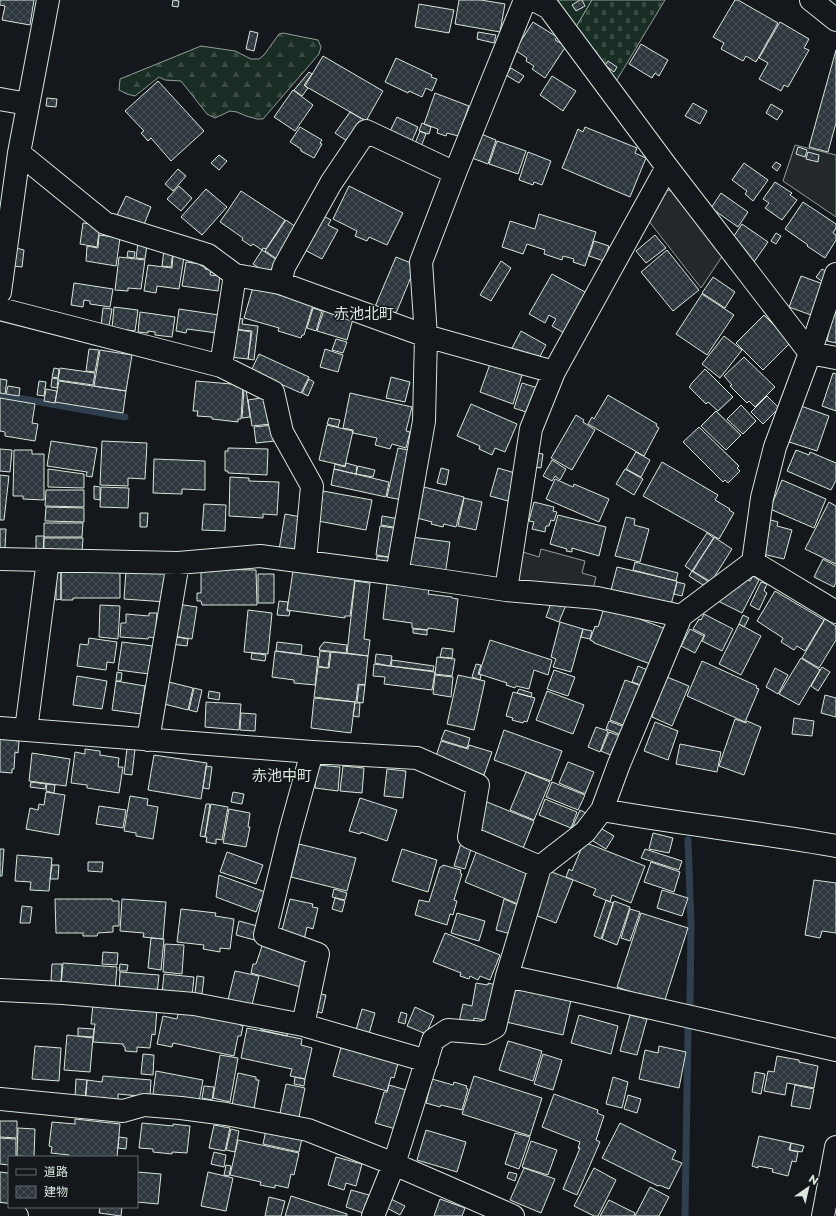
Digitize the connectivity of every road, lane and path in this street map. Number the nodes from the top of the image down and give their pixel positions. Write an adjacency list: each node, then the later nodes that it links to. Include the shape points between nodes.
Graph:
1 (48, 0): 7 (street)
2 (525, 0): 10 (street)
3 (534, 0): 9 (street, via 549,8)
4 (811, 0): 5 (street)
5 (836, 20)
6 (0, 99): 7 (street)
7 (28, 104): 8 (street)
8 (19, 153): 12 (street, via 106,223 208,255); 14 (street)
9 (667, 167): 17 (street); 20 (street)
10 (455, 173): 13 (street, via 366,131 331,183 284,267); 16 (street, via 421,262)
11 (836, 274): 17 (street)
12 (235, 275): 13 (street); 19 (street)
13 (280, 283): 16 (street)
14 (0, 292)
15 (0, 309): 19 (street)
16 (426, 336): 20 (street); 26 (street, via 424,421)
17 (810, 353): 18 (street); 24 (street, via 775,447 762,498)
18 (836, 358)
19 (221, 366): 23 (street, via 273,392 282,432 312,486)
20 (554, 372): 27 (street, via 531,429)
21 (0, 559): 22 (street)
22 (48, 560): 25 (street); 31 (street)
23 (305, 562): 25 (street, via 260,556); 26 (street)
24 (753, 562): 28 (street); 29 (street)
25 (178, 564): 32 (street)
26 (397, 574): 27 (street)
27 (506, 590): 29 (street, via 596,598)
28 (836, 612)
29 (681, 616): 34 (street)
30 (0, 728): 31 (street)
31 (26, 730): 32 (street)
32 (148, 740): 33 (street)
33 (312, 752): 36 (street, via 417,758 478,785 469,837); 39 (street, via 265,935 318,954)
34 (602, 810): 35 (street); 36 (street, via 585,832)
35 (836, 846)
36 (540, 867): 37 (street)
37 (507, 976): 40 (street); 41 (street, via 495,1027 484,1033 448,1030 433,1040)
38 (0, 990): 39 (street, via 194,1004)
39 (303, 1024): 41 (street)
40 (836, 1050)
41 (427, 1061): 44 (street)
42 (0, 1099): 44 (street, via 123,1111 144,1105 226,1114 308,1130)
43 (836, 1147): 49 (street)
44 (394, 1164): 47 (street); 48 (street)
45 (0, 1214): 46 (street)
46 (17, 1216)
47 (373, 1216)
48 (513, 1216)
49 (823, 1216)

